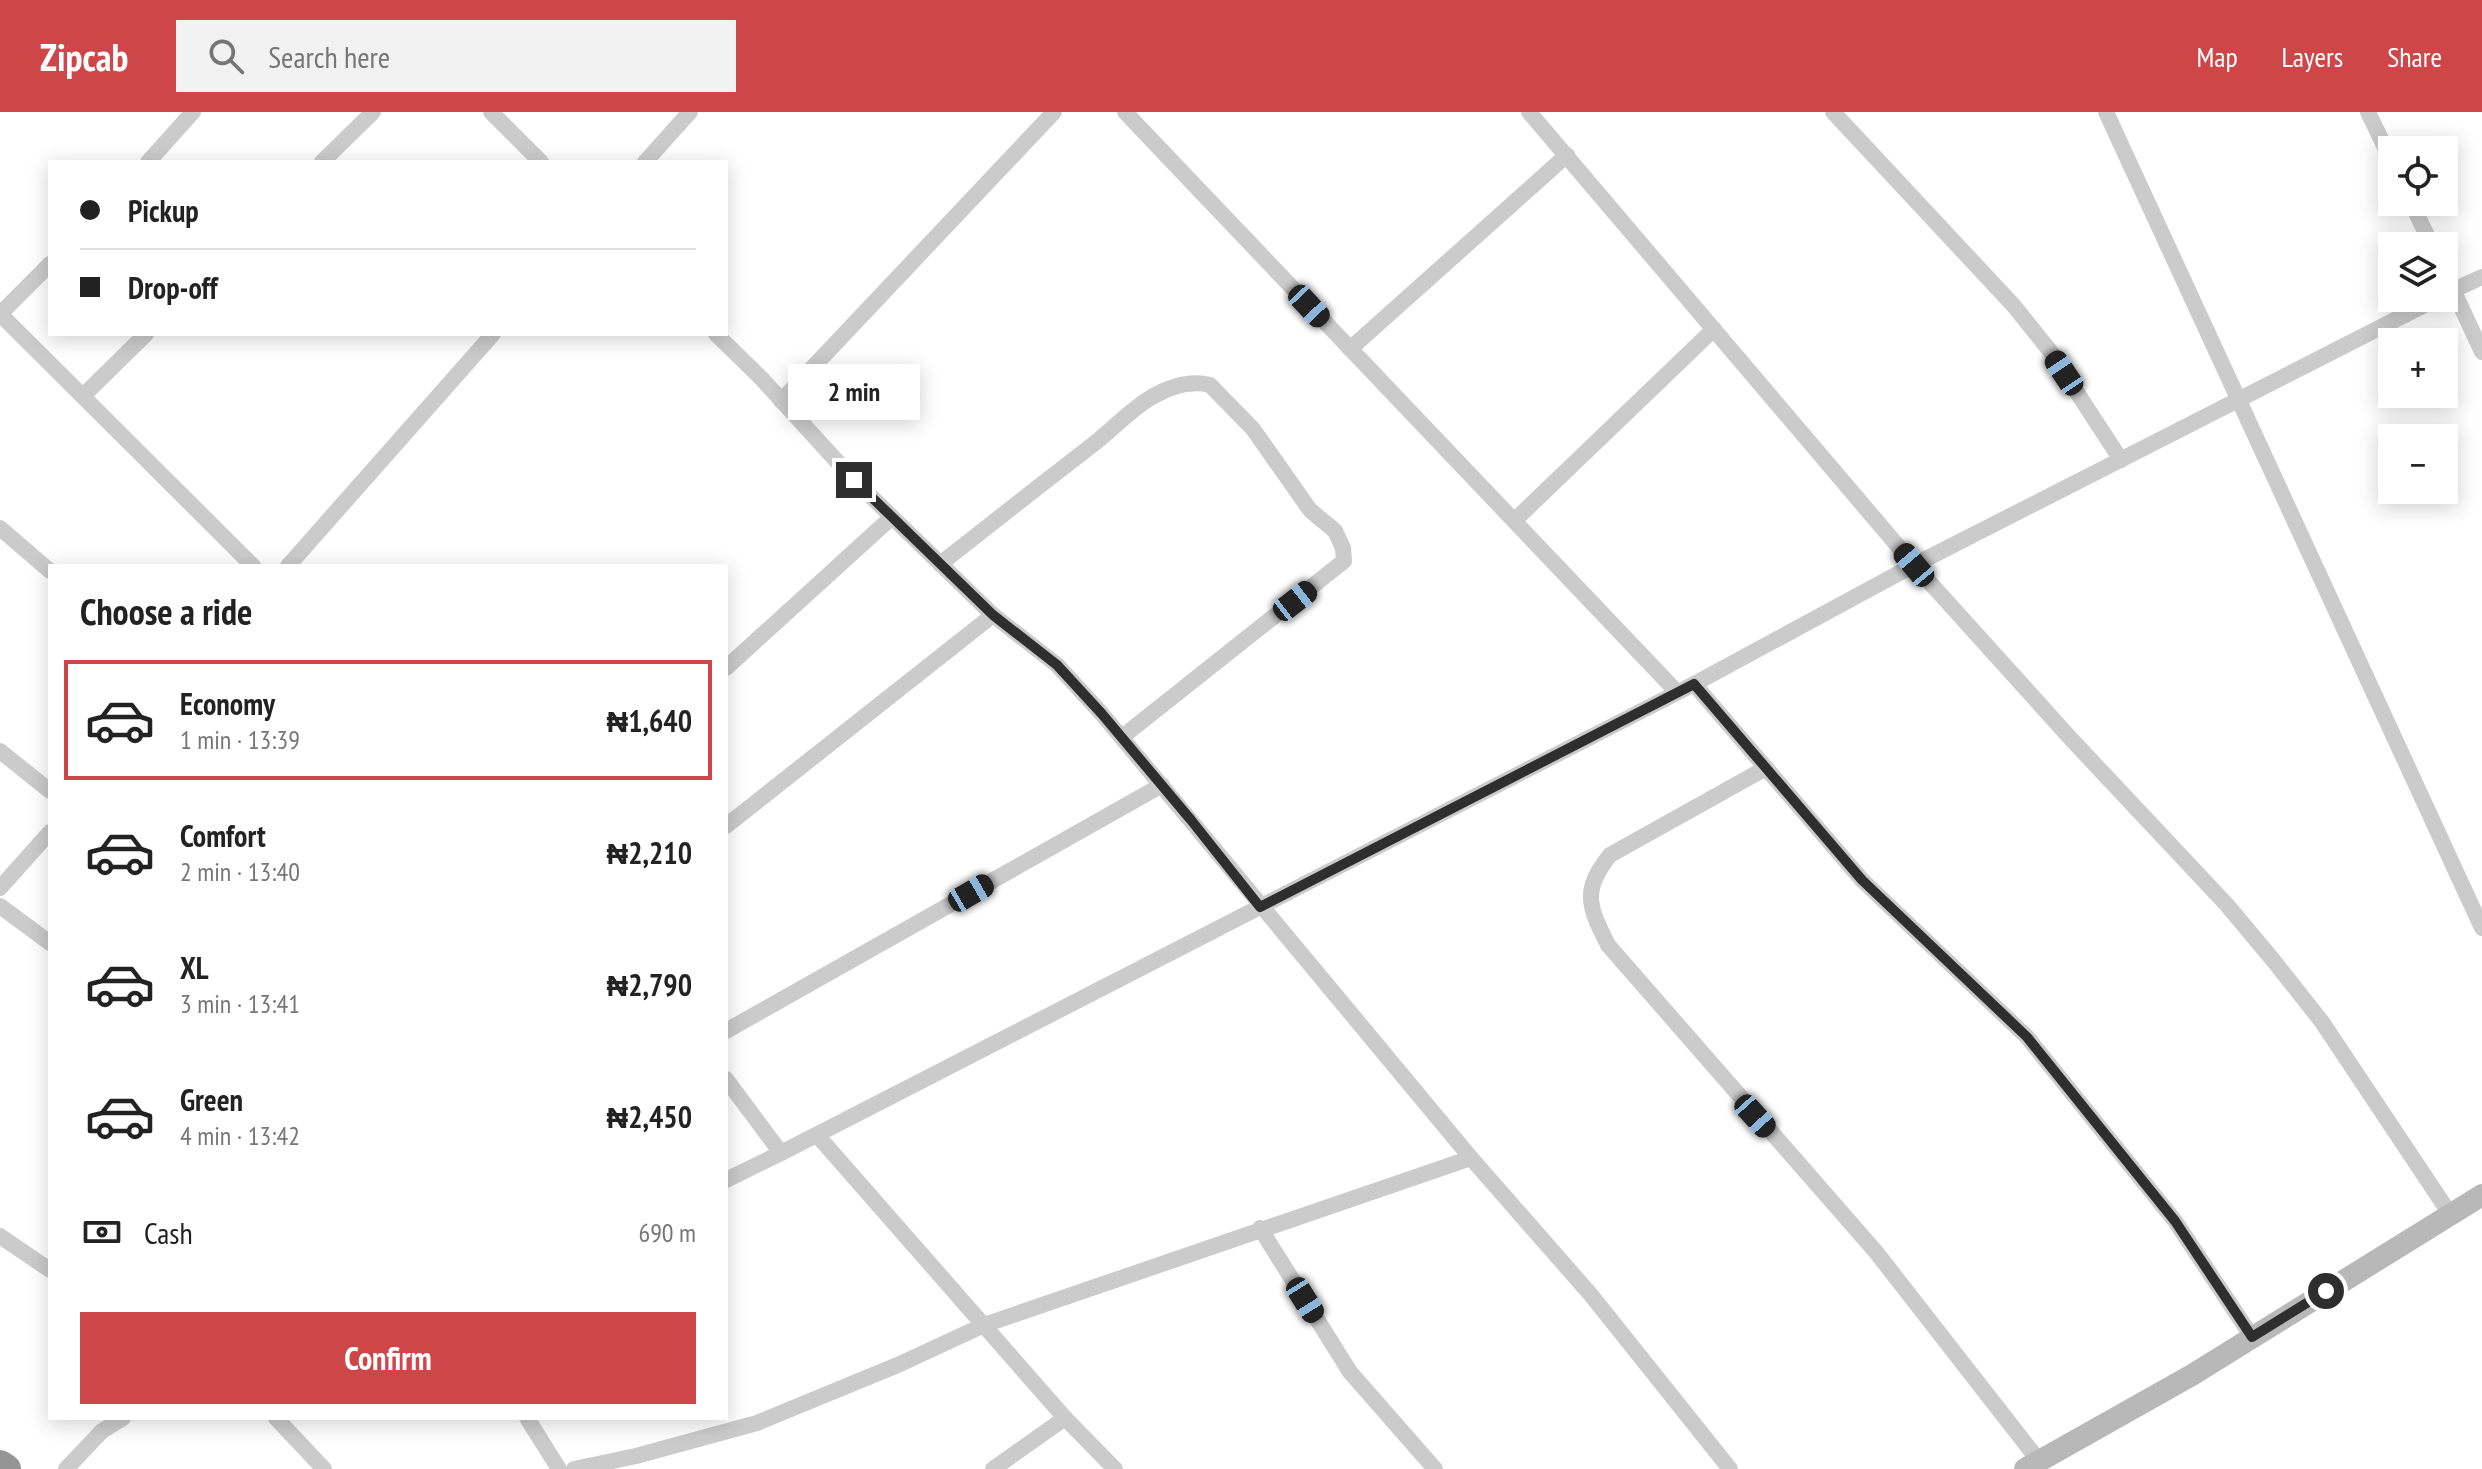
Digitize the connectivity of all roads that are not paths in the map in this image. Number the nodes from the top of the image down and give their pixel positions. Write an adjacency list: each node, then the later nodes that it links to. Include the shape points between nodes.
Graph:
1 (193, 112): 13 (street)
2 (373, 112): 14 (street)
3 (491, 112): 15 (street)
4 (690, 112): 16 (street)
5 (1054, 112): 30 (street)
6 (1125, 112): 27 (street)
7 (1529, 112): 12 (street)
8 (1833, 112): 32 (street, via 2014,306)
9 (2106, 112): 31 (street)
10 (2368, 112): 11 (street)
11 (2380, 136)
12 (1567, 155): 23 (street); 27 (street)
13 (150, 160)
14 (324, 160)
15 (539, 160)
16 (647, 160)
17 (48, 266): 22 (street)
18 (2482, 277): 19 (street)
19 (2458, 288)
20 (2458, 308): 28 (street)
21 (2411, 312): 31 (street)
22 (2, 321): 29 (street)
23 (1714, 329): 34 (street); 39 (street)
24 (144, 336): 29 (street)
25 (491, 336): 37 (street)
26 (718, 336): 30 (street)
27 (1350, 349): 34 (street)
28 (2482, 352)
29 (83, 396): 36 (street)
30 (781, 401): 33 (street)
31 (2237, 401): 32 (street); 55 (street)
32 (2121, 460): 39 (street)
33 (892, 517): 38 (street); 42 (street)
34 (1515, 520): 44 (street)
35 (0, 528): 40 (street)
36 (251, 564)
37 (290, 564)
38 (940, 564): 41 (street); 45 (street, via 1142,403 1181,385 1210,385 1253,429 1310,510 1335,531 1344,561)
39 (1914, 565): 43 (street); 64 (street, via 2273,960 2322,1022)
40 (48, 569)
41 (993, 615): 45 (street, via 1057,665); 50 (street)
42 (728, 666)
43 (1694, 684): 44 (street); 47 (street)
44 (1676, 691): 54 (street)
45 (1122, 737): 48 (street)
46 (0, 751): 49 (street)
47 (1766, 768): 69 (street, via 1862,880 2027,1037 2175,1221); 75 (street, via 1610,855 1591,888 1592,913 1608,945 1876,1252)
48 (1162, 785): 54 (street); 57 (street)
49 (48, 789)
50 (728, 824)
51 (48, 834): 52 (street)
52 (0, 888)
53 (0, 906): 56 (street)
54 (1260, 907): 59 (street); 61 (street)
55 (2482, 928)
56 (48, 942)
57 (728, 1030)
58 (728, 1082): 60 (street)
59 (817, 1135): 60 (street); 68 (street)
60 (781, 1153): 62 (street)
61 (1471, 1158): 65 (street); 84 (street, via 1591,1295)
62 (728, 1179)
63 (2482, 1195): 64 (street)
64 (2450, 1214): 69 (street)
65 (1260, 1228): 68 (street); 83 (street, via 1350,1372)
66 (0, 1236): 67 (street)
67 (48, 1269)
68 (984, 1325): 70 (street); 80 (street, via 757,1423)
69 (2252, 1337): 75 (street)
70 (1065, 1418): 81 (street); 82 (street)
71 (120, 1420): 77 (street)
72 (278, 1420): 78 (street)
73 (528, 1420): 79 (street)
74 (0, 1465): 76 (highway)
75 (2032, 1465)
76 (6, 1469)
77 (66, 1469)
78 (324, 1469)
79 (559, 1469)
80 (576, 1469)
81 (993, 1469)
82 (1115, 1469)
83 (1435, 1469)
84 (1730, 1469)

